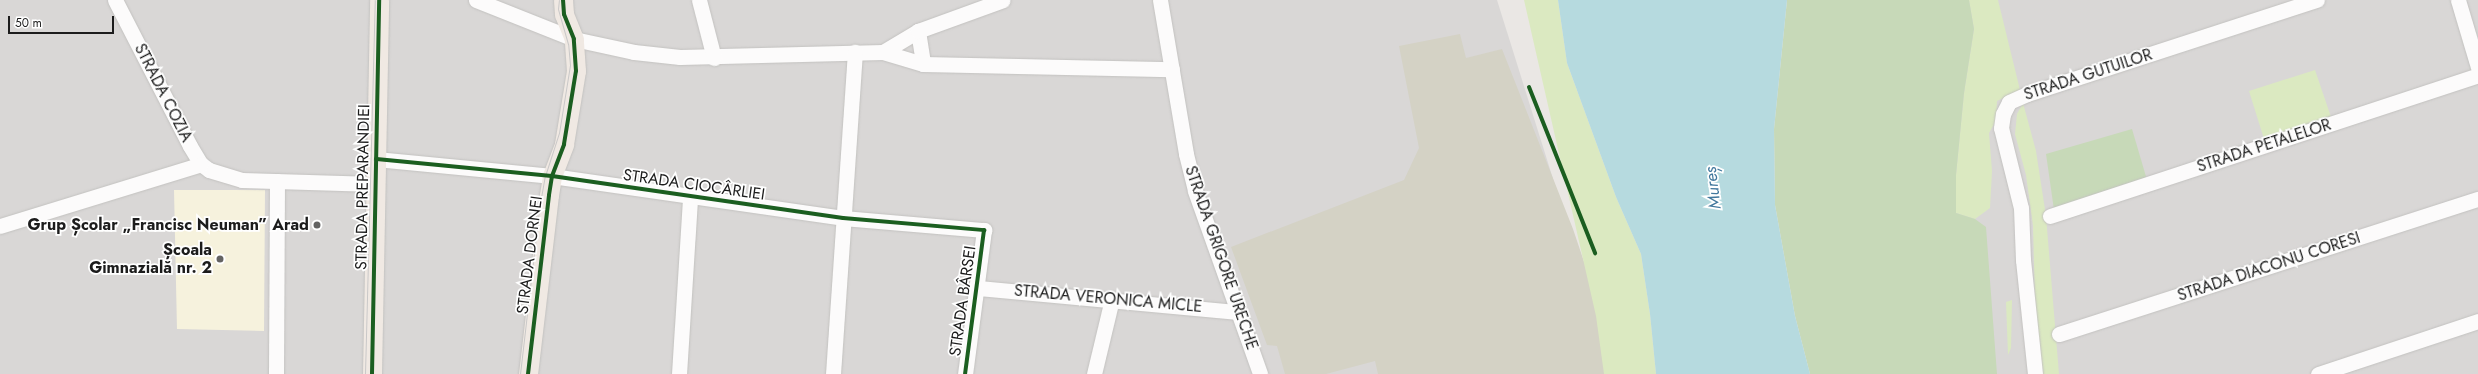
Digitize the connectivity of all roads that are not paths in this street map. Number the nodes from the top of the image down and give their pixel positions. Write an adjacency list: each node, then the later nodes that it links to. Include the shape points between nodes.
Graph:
1 (115, 0): 20 (street, STRADA COZIA)
2 (379, 0): 19 (main road, STRADA PREPARANDIEI)
3 (476, 0): 11 (street)
4 (563, 0): 11 (main road, STRADA DORNEI, via 564,14)
5 (699, 0): 14 (street)
6 (1003, 0): 10 (street)
7 (1160, 0): 17 (street, STRADA GRIGORE URECHE)
8 (2317, 0): 43 (street, STRADA GUTUILOR, via 2026,94 2009,102 2003,114 2001,128 2020,208 2023,267)
9 (2458, 0): 16 (street)
10 (918, 31): 13 (street); 15 (street)
11 (574, 39): 14 (street, via 634,52); 21 (main road, STRADA DORNEI, via 576,71 571,105 564,144)
12 (855, 52): 13 (street); 14 (street); 27 (street)
13 (883, 52): 15 (street)
14 (714, 58)
15 (923, 64): 17 (street)
16 (2478, 67)
17 (1172, 69): 32 (street, STRADA GRIGORE URECHE, via 1195,191)
18 (2478, 75): 26 (street, STRADA PETALELOR)
19 (376, 159): 21 (street, STRADA CIOCÂRLIEI); 23 (main road, STRADA PREPARANDIEI)
20 (201, 164): 22 (street, via 228,178); 28 (street)
21 (552, 176): 24 (street, STRADA CIOCÂRLIEI); 37 (main road, STRADA DORNEI)
22 (277, 181): 23 (street); 35 (street)
23 (375, 184): 36 (main road, STRADA PREPARANDIEI)
24 (690, 198): 27 (street, STRADA CIOCÂRLIEI); 38 (street)
25 (2478, 199): 34 (street, STRADA DIACONU CORESI)
26 (2050, 216)
27 (843, 218): 29 (street, STRADA CIOCÂRLIEI); 39 (street)
28 (0, 226)
29 (984, 230): 30 (street, STRADA BÂRSEI)
30 (978, 288): 31 (street, STRADA VERONICA MICLE); 40 (street, STRADA BÂRSEI)
31 (1112, 299): 32 (street, STRADA VERONICA MICLE); 41 (street)
32 (1239, 312): 42 (street, STRADA GRIGORE URECHE)
33 (2478, 321): 44 (street)
34 (2059, 334)
35 (276, 374)
36 (372, 374)
37 (528, 374)
38 (679, 374)
39 (833, 374)
40 (965, 374)
41 (1094, 374)
42 (1260, 374)
43 (2035, 374)
44 (2318, 374)

